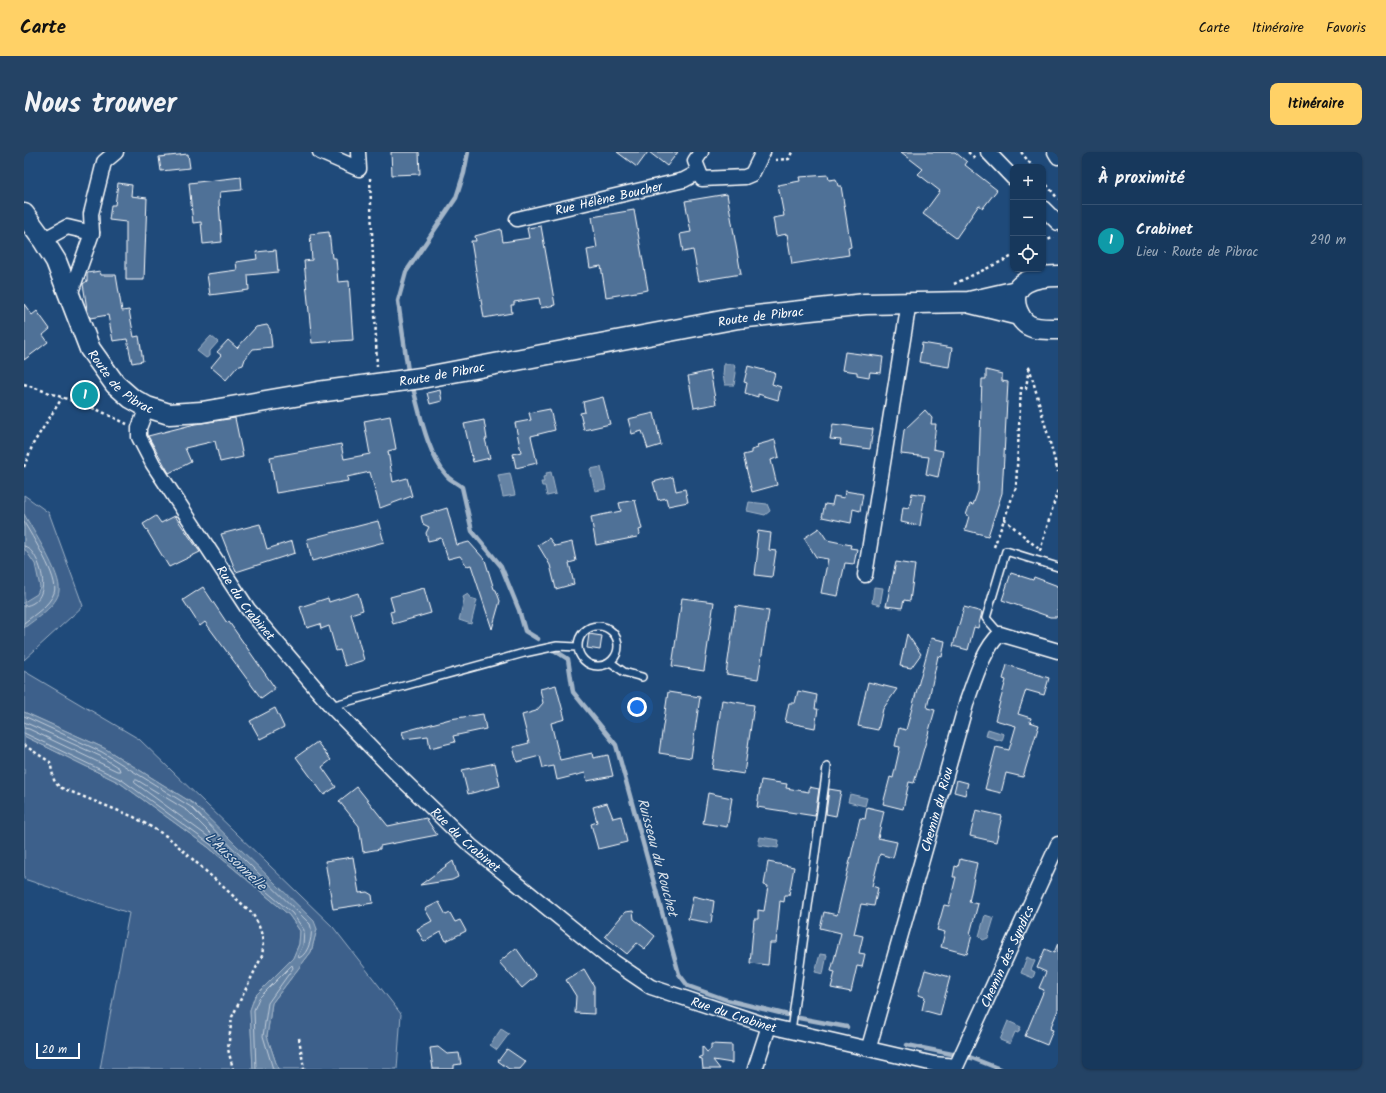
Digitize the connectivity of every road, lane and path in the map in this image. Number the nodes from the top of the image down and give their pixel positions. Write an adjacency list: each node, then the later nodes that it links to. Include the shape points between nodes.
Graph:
1 (116, 152): 20 (street, via 104,162 91,214)
2 (320, 152): 3 (street, via 359,169)
3 (358, 152)
4 (701, 152): 11 (street, via 695,161)
5 (763, 152): 11 (street, via 752,174 745,177 702,179)
6 (988, 152): 13 (street)
7 (1021, 152): 10 (path)
8 (1055, 152): 9 (street)
9 (1058, 157)
10 (1031, 164)
11 (699, 172): 18 (street, Rue Hélène Boucher, via 684,180)
12 (370, 174): 36 (path)
13 (1010, 175)
14 (1046, 184): 15 (path)
15 (1058, 199)
16 (1046, 211): 19 (street)
17 (24, 214): 22 (main road, Route de Pibrac)
18 (517, 220)
19 (1058, 223)
20 (92, 233): 22 (street, via 67,227); 28 (street)
21 (1058, 235): 23 (path)
22 (44, 240): 28 (main road, Route de Pibrac)
23 (1046, 241)
24 (1010, 257): 26 (path)
25 (1057, 274): 27 (main road, via 1027,281)
26 (951, 286)
27 (1017, 291): 30 (main road, Route de Pibrac); 31 (main road, via 1015,304)
28 (70, 295): 38 (main road, Route de Pibrac, via 90,349 115,384 131,398)
29 (909, 302): 30 (main road, Route de Pibrac); 36 (main road, Route de Pibrac, via 865,304 738,318); 48 (street)
30 (969, 302): 31 (main road, Route de Pibrac)
31 (1019, 315): 32 (main road, via 1026,324)
32 (1038, 329): 33 (main road); 34 (street)
33 (1058, 329)
34 (1058, 333)
35 (24, 384): 37 (path)
36 (378, 384): 38 (main road, Route de Pibrac, via 202,412 169,414)
37 (62, 398): 39 (path); 40 (path, via 33,444)
38 (147, 407): 39 (street)
39 (139, 428): 54 (street, Rue du Crabinet, via 139,437 153,464 248,608)
40 (24, 467)
41 (1058, 472): 43 (path, via 1029,366 1026,389 1021,388 1016,487)
42 (1058, 489): 45 (path)
43 (1004, 519): 44 (path); 45 (path)
44 (994, 547)
45 (1040, 550): 46 (path)
46 (1037, 561): 47 (lane); 49 (lane, via 1006,551 986,618)
47 (1058, 567)
48 (864, 575)
49 (1000, 634): 51 (street); 61 (street, Chemin du Riou, via 995,638 977,672 967,701)
50 (577, 647): 52 (lane, via 580,656 591,665); 52 (lane, via 580,637 589,628 607,628 618,644); 54 (lane, via 557,646 524,653)
51 (1058, 650)
52 (610, 662): 53 (lane, via 624,672)
53 (642, 677)
54 (331, 706): 58 (street, Rue du Crabinet, via 400,778 471,846 614,962 651,987)
55 (24, 745): 63 (path, via 50,762 54,780 59,787 134,817 168,837 256,919 263,947 262,956 232,1017 228,1049)
56 (828, 766): 59 (lane)
57 (1058, 844): 62 (street, Chemin des Syndics)
58 (769, 1026): 59 (street, Rue du Crabinet); 65 (street)
59 (791, 1031): 61 (street, Rue du Crabinet)
60 (299, 1038): 64 (path)
61 (869, 1048): 62 (street, Rue du Crabinet, via 934,1064)
62 (958, 1062)
63 (233, 1069)
64 (304, 1069)
65 (755, 1069)

